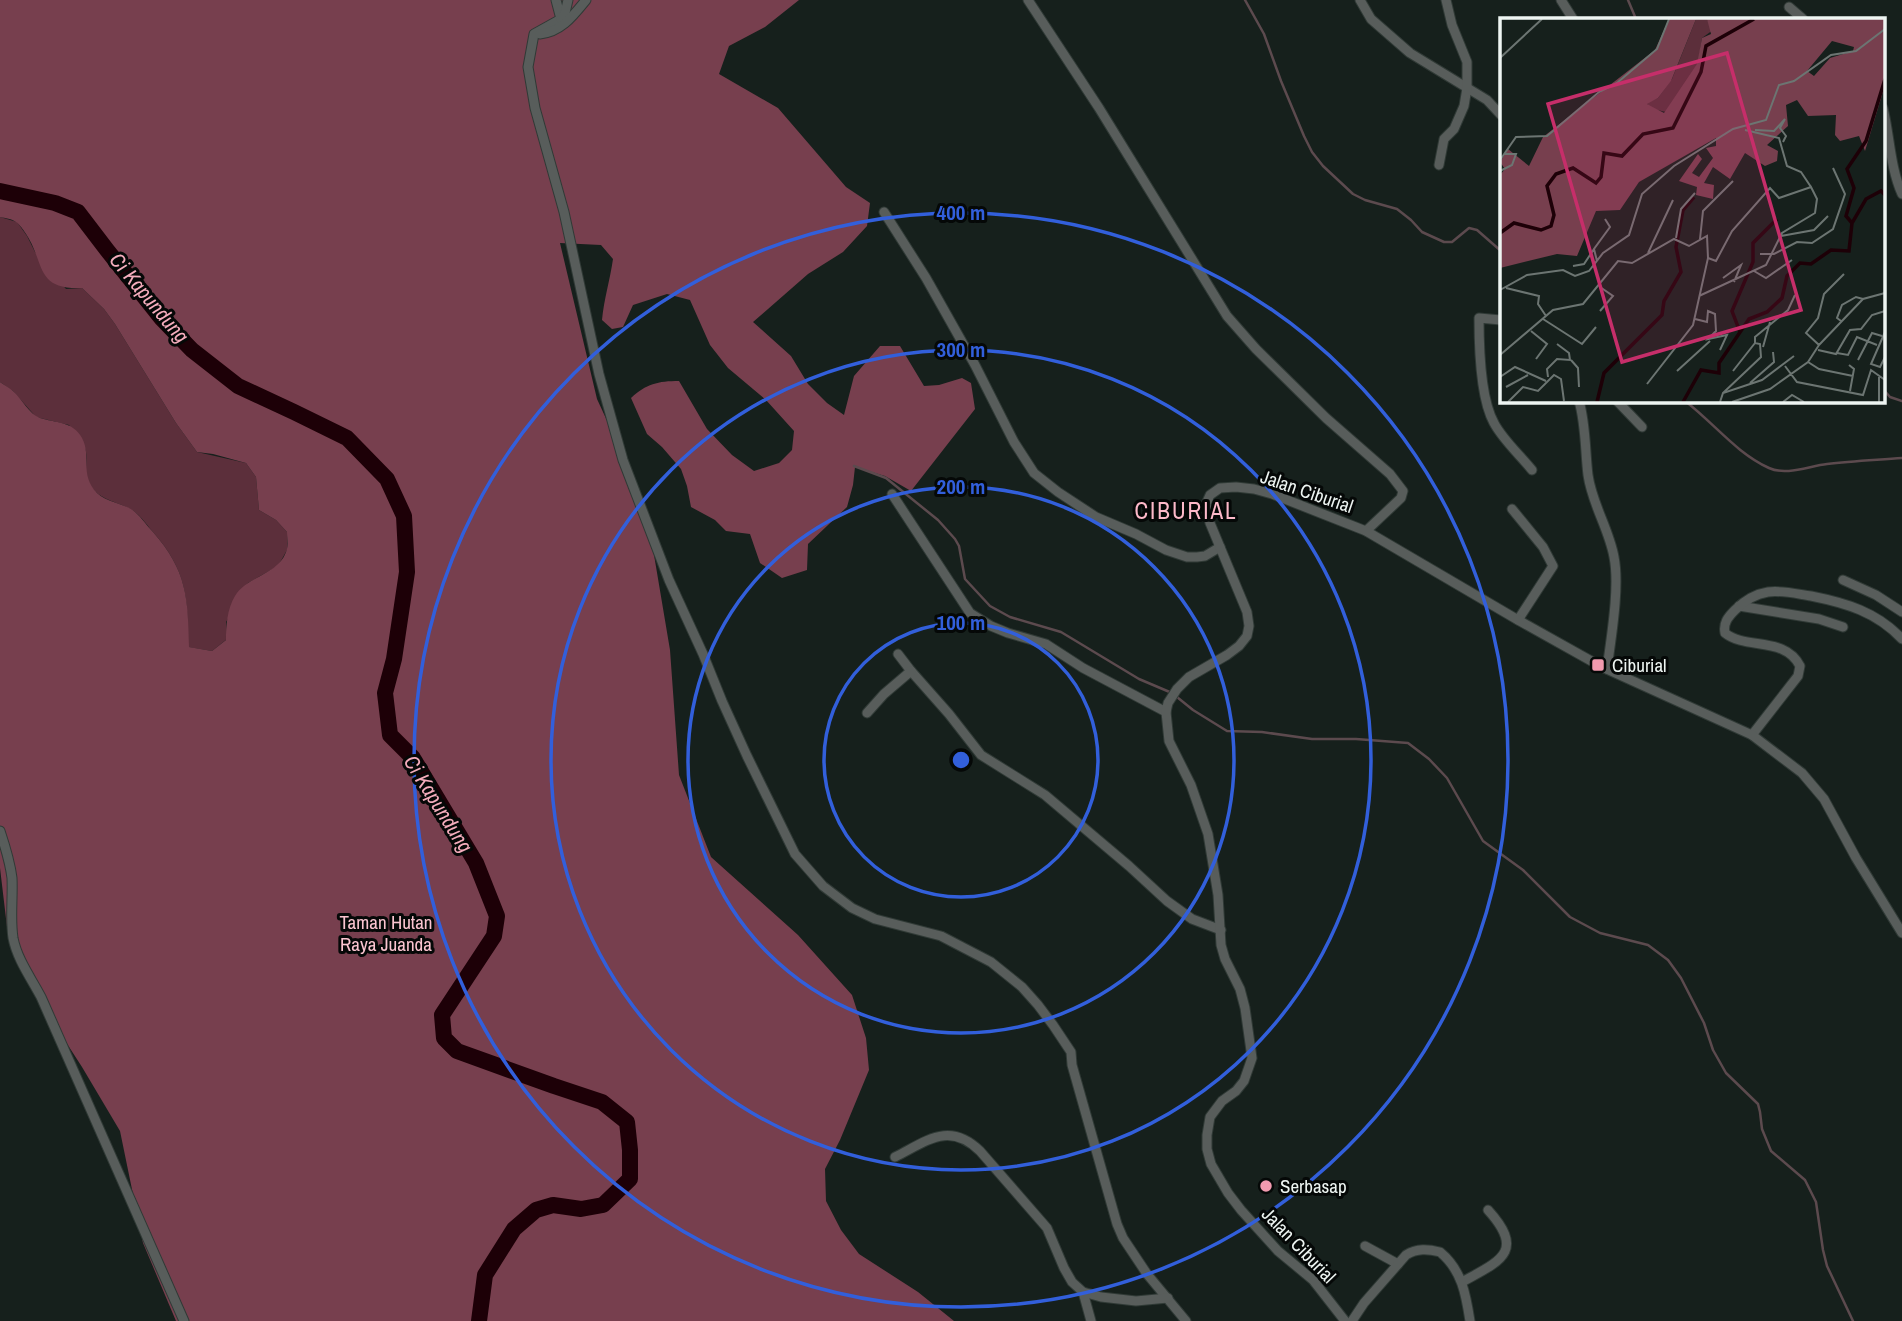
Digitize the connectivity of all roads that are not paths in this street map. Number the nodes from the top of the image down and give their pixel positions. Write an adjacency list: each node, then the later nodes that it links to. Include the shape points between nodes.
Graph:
1 (556, 0): 11 (street)
2 (568, 0): 11 (street)
3 (586, 0): 12 (street, via 563,25)
4 (1028, 0): 26 (street, via 1227,316 1398,484 1401,498)
5 (1360, 0): 13 (street, via 1371,19 1409,53)
6 (1447, 0): 13 (street, via 1466,62)
7 (1561, 0): 9 (street)
8 (1789, 7): 10 (street)
9 (1572, 18)
10 (1802, 18)
11 (561, 19): 12 (street)
12 (534, 34): 49 (street, via 528,67 535,107 623,460 669,580 795,854 822,886 852,908 875,919 941,936 990,962 1027,992 1071,1052 1123,1238)
13 (1468, 88): 15 (street); 16 (street, via 1454,129 1444,139)
14 (1884, 113): 17 (street)
15 (1500, 115)
16 (1439, 165)
17 (1902, 194)
18 (884, 212): 27 (street, via 926,278 1034,473 1096,517 1166,550 1201,557)
19 (1500, 320): 23 (street, via 1479,318 1487,409 1495,426)
20 (1579, 402): 35 (street, via 1592,494 1614,557)
21 (1618, 402): 22 (street)
22 (1642, 427)
23 (1532, 470)
24 (892, 494): 37 (street, via 975,617 1046,644)
25 (1512, 509): 31 (street, via 1553,566)
26 (1366, 531): 27 (street, Jalan Ciburial, via 1272,494 1220,488 1206,504); 31 (street, Jalan Ciburial)
27 (1220, 547): 37 (street, Jalan Ciburial, via 1247,612 1247,636 1227,655 1189,677)
28 (1843, 580): 30 (street)
29 (1739, 606): 32 (street); 33 (street, via 1769,592 1824,599 1856,607); 39 (street, via 1726,620 1725,633 1784,651 1800,666 1798,676)
30 (1902, 612)
31 (1518, 620): 35 (street, Jalan Ciburial)
32 (1843, 627)
33 (1902, 639)
34 (898, 654): 36 (street)
35 (1607, 669): 39 (street, Jalan Ciburial)
36 (911, 671): 38 (street); 41 (street, via 981,755 1045,795 1167,901 1192,919)
37 (1166, 712): 41 (street, Jalan Ciburial, via 1169,741 1208,834)
38 (867, 713)
39 (1752, 736): 42 (street, Jalan Ciburial, via 1802,774 1824,799)
40 (0, 831): 50 (street, via 12,878 17,952 41,996)
41 (1221, 930): 53 (street, Jalan Ciburial, via 1225,959 1245,1008 1252,1058 1244,1081 1210,1116 1207,1149 1211,1164 1259,1231 1313,1280)
42 (1902, 933)
43 (895, 1157): 48 (street, via 934,1137 952,1135 971,1143 1047,1228 1064,1268)
44 (1488, 1210): 47 (street, via 1508,1245 1499,1260)
45 (1366, 1246): 46 (street)
46 (1398, 1264): 47 (street, via 1413,1251 1440,1252); 54 (street)
47 (1462, 1282): 55 (street)
48 (1083, 1292): 49 (street, via 1136,1301); 51 (street)
49 (1168, 1298): 52 (street)
50 (184, 1321)
51 (1091, 1321)
52 (1186, 1321)
53 (1345, 1321)
54 (1352, 1321)
55 (1470, 1321)

